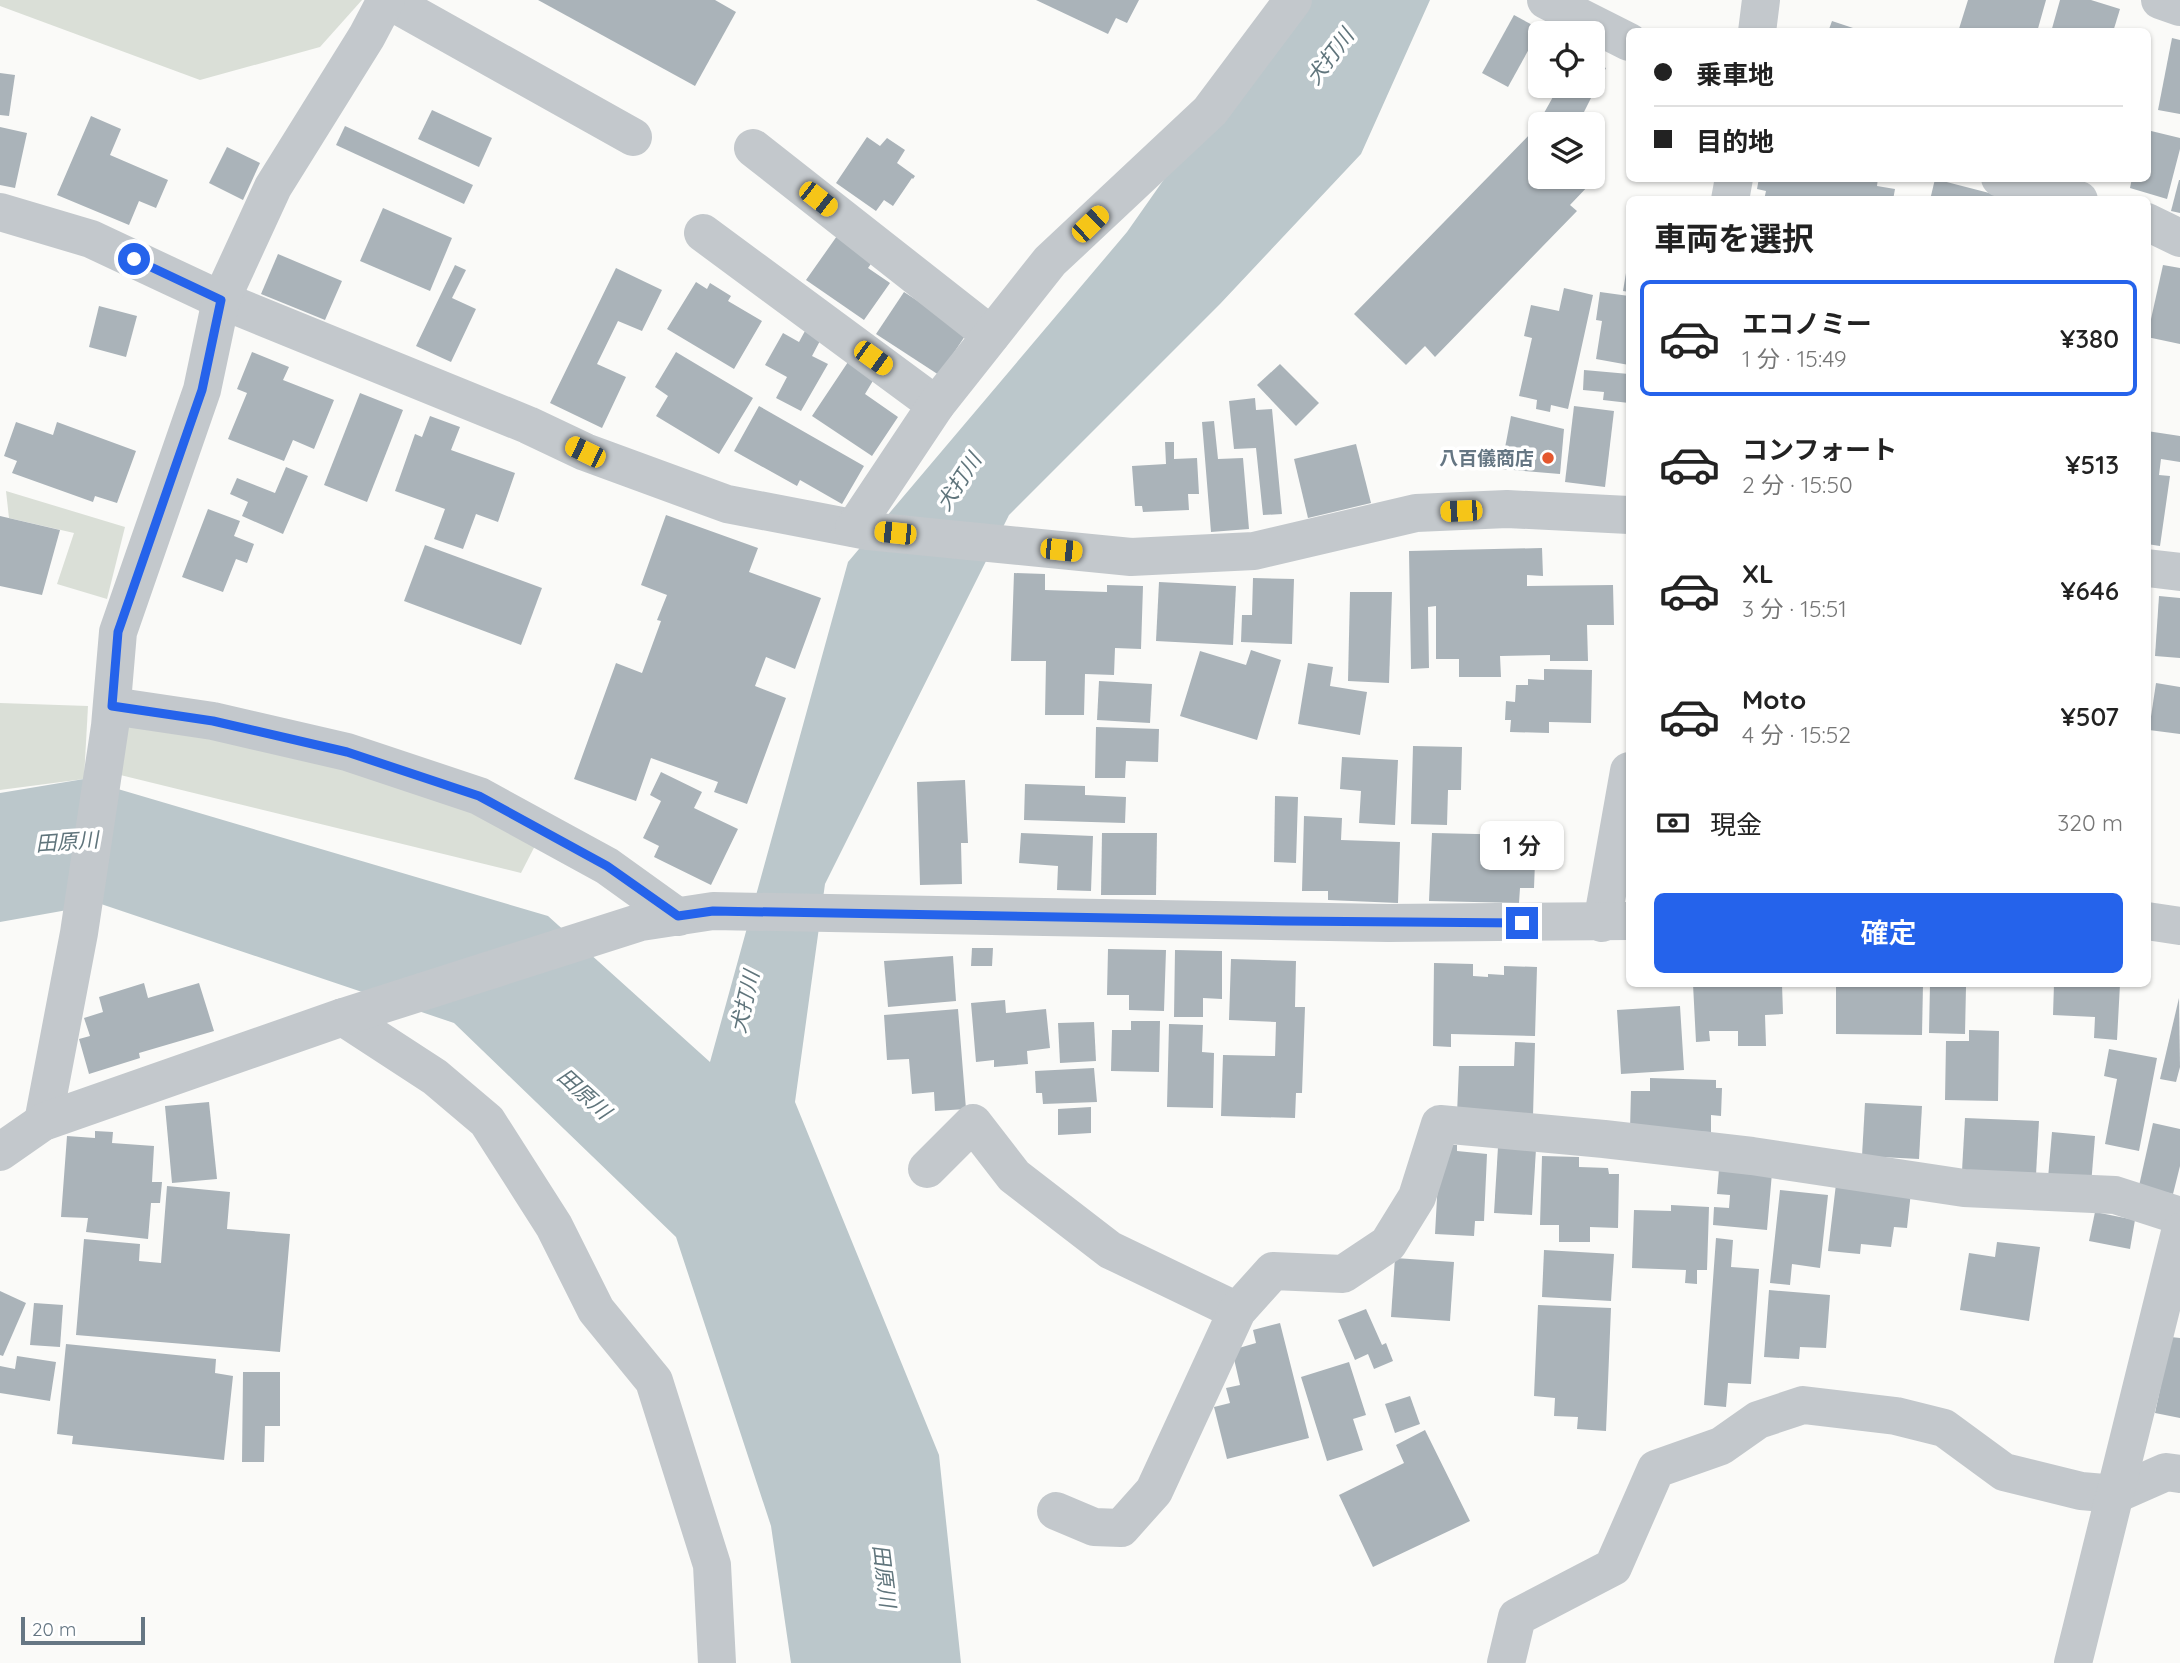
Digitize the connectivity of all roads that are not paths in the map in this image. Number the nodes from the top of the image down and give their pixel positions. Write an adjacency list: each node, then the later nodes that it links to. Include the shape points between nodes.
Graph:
1 (387, 0): 9 (street); 17 (street, via 273,187)
2 (1293, 0): 18 (street, via 1210,111 1050,261)
3 (1546, 0): 8 (street)
4 (1761, 0): 7 (street)
5 (2160, 0): 6 (street)
6 (2180, 7)
7 (1758, 28)
8 (1626, 40)
9 (633, 137)
10 (753, 148): 18 (street)
11 (2014, 182): 12 (street)
12 (2065, 196)
13 (0, 212): 17 (street, via 91,239)
14 (2151, 224): 16 (street)
15 (703, 233): 19 (street)
16 (2180, 238)
17 (221, 300): 21 (street, via 585,452 727,504); 24 (street, via 202,390 118,632)
18 (991, 335): 19 (street)
19 (936, 405): 21 (street)
20 (1626, 515): 21 (street, via 1507,509 1416,513 1254,551 1144,556)
21 (861, 529)
22 (2151, 568): 23 (street)
23 (2180, 572)
24 (111, 716): 26 (street, via 213,721 347,752 479,796); 31 (street, via 79,933)
25 (1626, 806): 27 (street)
26 (696, 914): 27 (street); 30 (street, via 641,922)
27 (1616, 922)
28 (2151, 922): 29 (street)
29 (2180, 926)
30 (360, 1012): 31 (street); 39 (street, via 487,1121 554,1226 596,1310 654,1381 712,1565)
31 (43, 1122): 32 (street)
32 (0, 1152)
33 (927, 1169): 35 (street, via 973,1123 1014,1176 1110,1250)
34 (2180, 1230): 35 (street, via 2115,1195 1964,1188 1752,1156 1440,1124 1417,1197 1388,1244 1343,1274 1273,1271); 37 (street)
35 (1237, 1311): 38 (street, via 1154,1491 1121,1528 1094,1527)
36 (2180, 1474): 37 (street, via 2166,1472)
37 (2116, 1494): 40 (street, via 2081,1491 2004,1472 1944,1428 1896,1416 1803,1405 1758,1420 1721,1446 1656,1469 1613,1567 1517,1617); 41 (street)
38 (1056, 1511)
39 (716, 1663)
40 (1506, 1663)
41 (2073, 1663)

